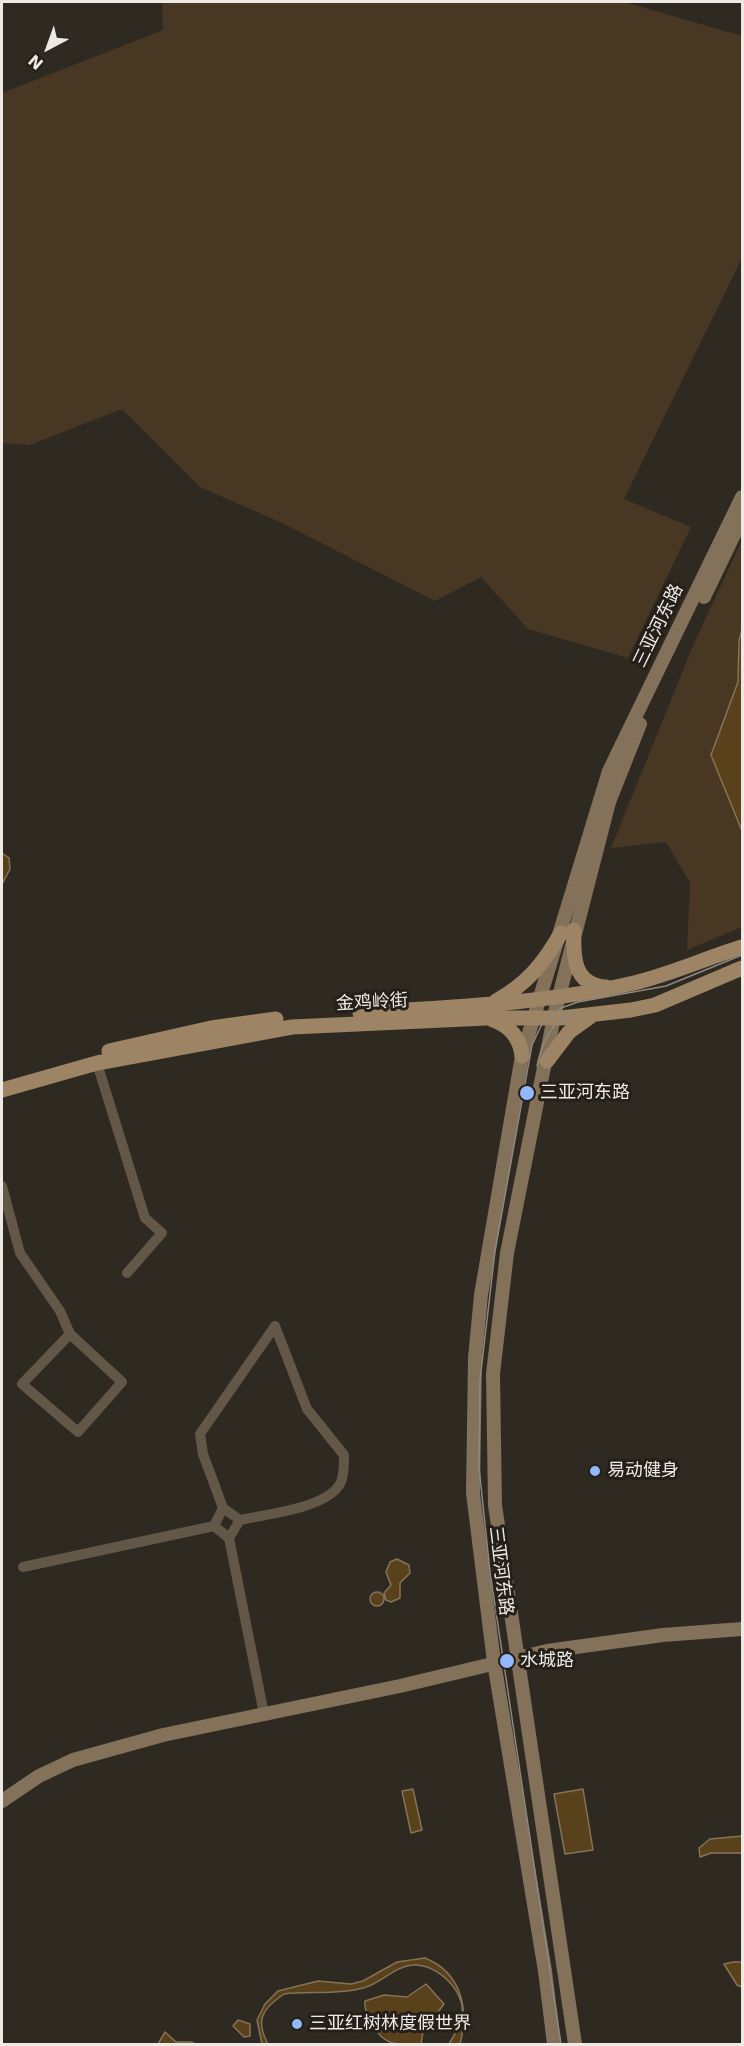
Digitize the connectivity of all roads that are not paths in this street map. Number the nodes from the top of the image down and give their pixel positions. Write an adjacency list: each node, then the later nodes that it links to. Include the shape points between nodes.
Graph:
1 (742, 497): 3 (main road, 三亚河东路, via 609,771)
2 (742, 518): 3 (main road, 三亚河东路, via 639,727 609,802)
3 (567, 932): 6 (main road, via 581,975 596,986); 7 (main road, 三亚河东路); 8 (main road, 三亚河东路); 9 (main road, via 526,982)
4 (742, 947): 6 (main road, 金鸡岭街)
5 (742, 968): 10 (main road, 金鸡岭街, via 655,1005)
6 (612, 987): 7 (main road, 金鸡岭街)
7 (558, 996): 8 (main road, 金鸡岭街); 12 (main road, 三亚河东路)
8 (539, 999): 9 (main road, 金鸡岭街); 11 (main road, 三亚河东路)
9 (488, 1011): 11 (main road, 金鸡岭街); 13 (main road, via 513,1032); 15 (main road, 金鸡岭街, via 292,1027); 16 (main road, 金鸡岭街, via 280,1019 211,1028)
10 (592, 1016): 12 (main road, 金鸡岭街); 14 (main road, via 569,1032)
11 (533, 1018): 12 (main road, 金鸡岭街); 13 (main road, 三亚河东路)
12 (554, 1018): 14 (main road, 三亚河东路)
13 (522, 1056): 28 (main road, 三亚河东路, via 487,1251 475,1358 473,1493)
14 (547, 1061): 27 (main road, 三亚河东路, via 507,1253 493,1374 494,1488)
15 (97, 1064): 17 (main road, 金鸡岭街); 19 (street, via 145,1218 162,1233)
16 (2, 1080)
17 (2, 1090)
18 (2, 1186): 20 (street, via 20,1253 60,1311)
19 (127, 1273)
20 (70, 1334): 20 (street, via 122,1382 78,1432 22,1384)
21 (223, 1508): 22 (street); 22 (street, via 203,1454 200,1434 275,1326 308,1409 344,1455 342,1480 331,1496 310,1505); 23 (street)
22 (240, 1520): 24 (street)
23 (214, 1526): 24 (street); 25 (street)
24 (229, 1538): 29 (street)
25 (23, 1567)
26 (742, 1629): 27 (main road, via 604,1642)
27 (517, 1657): 28 (main road); 32 (main road, 三亚河东路)
28 (494, 1662): 29 (main road); 31 (main road, 三亚河东路)
29 (264, 1714): 30 (main road, via 73,1760 39,1776)
30 (2, 1801)
31 (554, 2044)
32 (575, 2044)

